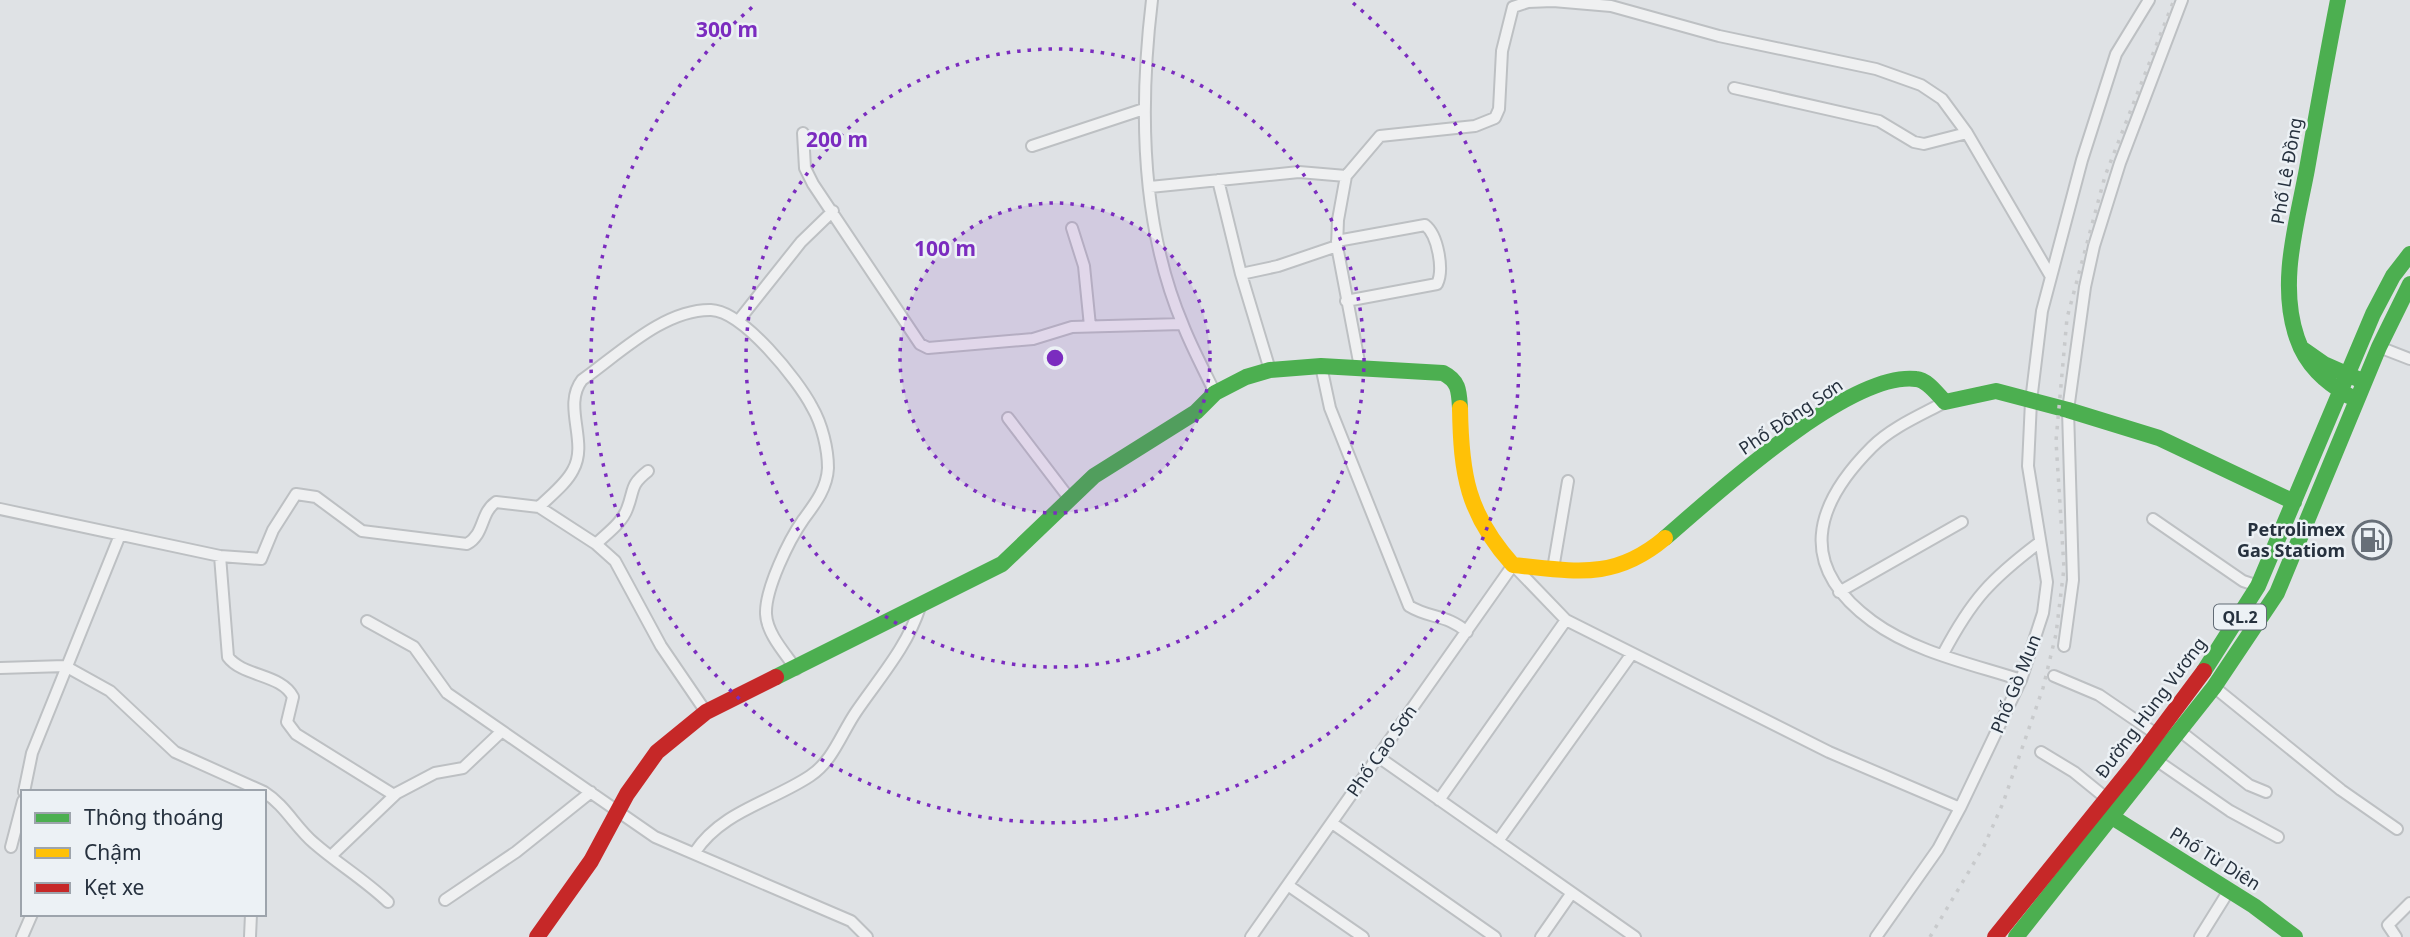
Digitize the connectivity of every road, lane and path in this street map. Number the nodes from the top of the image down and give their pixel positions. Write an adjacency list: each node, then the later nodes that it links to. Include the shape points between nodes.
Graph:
1 (1152, 0): 6 (street)
2 (2149, 0): 18 (street, Phố Gò Mun, via 2116,54)
3 (2182, 0): 37 (street, via 2094,246)
4 (2338, 0): 25 (main road, Phố Lê Đồng, via 2291,266 2292,319)
5 (1734, 88): 7 (street, via 1879,121 1924,144)
6 (1144, 109): 9 (street); 12 (street)
7 (1967, 132): 10 (street, via 1933,91 1876,69 1719,36 1611,6 1528,2 1513,7 1506,24 1495,118 1475,126 1380,136); 18 (street)
8 (803, 133): 13 (street, via 805,167)
9 (1032, 146)
10 (1346, 176): 11 (street, via 1298,172); 15 (street)
11 (1218, 180): 12 (street); 17 (street)
12 (1150, 187): 22 (street, via 1158,243)
13 (833, 211): 21 (street, via 801,242); 23 (street, via 919,344 928,348 1033,339 1061,329)
14 (1072, 228): 23 (street, via 1084,266)
15 (1337, 244): 17 (street); 20 (street); 20 (street, via 1425,225 1432,230 1438,263 1437,284)
16 (2410, 254): 30 (main road, Đường Hùng Vương / QL.2, via 2384,291)
17 (1241, 274): 29 (street)
18 (2050, 275): 35 (street, Phố Gò Mun)
19 (2410, 284): 24 (main road, Đường Hùng Vương / QL.2)
20 (1346, 301): 28 (street)
21 (740, 320): 43 (street, via 711,310 676,318 582,380 575,389 578,444 574,469); 64 (street, via 799,385 814,409 825,443 828,470 822,493 795,533 769,594 766,614 771,633)
22 (1182, 324): 23 (street); 33 (street)
23 (1090, 326)
24 (2379, 347): 26 (street); 31 (main road, Đường Hùng Vương / QL.2)
25 (2302, 349): 30 (main road); 32 (main road, Phố Lê Đồng, via 2311,369)
26 (2410, 359)
27 (1321, 366): 28 (main road); 29 (main road); 58 (street, via 1330,408 1409,606 1422,614 1446,617)
28 (1360, 367): 51 (main road, via 1443,373 1453,378 1461,399 1460,449 1468,490 1496,546)
29 (1270, 370): 33 (main road)
30 (2347, 374): 31 (main road); 32 (main road, Đường Hùng Vương / QL.2)
31 (2365, 382): 34 (main road, Đường Hùng Vương / QL.2)
32 (2340, 391): 34 (main road, Phố Lê Đồng); 42 (main road, Đường Hùng Vương / QL.2)
33 (1215, 393): 41 (main road, via 1196,412 1118,458)
34 (2357, 400): 67 (main road, Đường Hùng Vương / QL.2, via 2277,593)
35 (2031, 401): 36 (main road, via 1996,391); 37 (main road); 48 (street, Phố Gò Mun, via 2028,466)
36 (1945, 402): 52 (main road, Phố Đông Sơn, via 1918,379 1883,383 1821,416 1754,464 1629,565); 54 (street, via 1873,446 1837,490 1821,527 1822,560)
37 (2068, 410): 42 (main road, via 2159,438); 59 (street, via 2073,580)
38 (1008, 418): 41 (street)
39 (649, 471): 49 (street, via 631,488 622,518)
40 (1567, 481): 52 (street)
41 (1069, 498): 55 (main road, via 1002,564)
42 (2294, 502): 53 (main road, Đường Hùng Vương / QL.2)
43 (539, 507): 49 (street); 50 (street, via 496,502 476,539 467,544 362,531 304,493 289,501 261,559)
44 (0, 509): 47 (street)
45 (2153, 519): 53 (street, via 2243,581)
46 (1962, 522): 54 (street)
47 (121, 535): 50 (street); 62 (street)
48 (2040, 542): 60 (street, via 1975,598); 66 (street, Phố Gò Mun, via 2047,582 2043,613)
49 (596, 544): 68 (street, via 615,561 661,646)
50 (220, 556): 80 (street, via 228,657 242,669 288,689 293,696 287,722 296,734)
51 (1513, 565): 52 (main road, Phố Đông Sơn); 56 (street); 58 (street, Phố Cao Sơn)
52 (1553, 569)
53 (2258, 586): 71 (main road, Đường Hùng Vương / QL.2, via 2202,675)
54 (1839, 592): 60 (street, via 1883,628)
55 (920, 607): 64 (main road); 92 (street, via 904,644 822,766 795,785 737,812)
56 (1566, 620): 61 (street); 82 (street)
57 (367, 621): 70 (street, via 414,647 447,694)
58 (1467, 632): 73 (street, Phố Cao Sơn)
59 (2063, 646)
60 (1943, 654): 66 (street)
61 (1631, 655): 83 (street, via 1829,752); 90 (street)
62 (65, 666): 63 (street); 75 (street, via 32,753); 76 (street, via 110,691 175,752)
63 (0, 668)
64 (796, 669): 68 (main road)
65 (2054, 676): 71 (street, via 2099,695)
66 (2021, 680): 83 (street, Phố Gò Mun)
67 (2214, 687): 69 (main road, Đường Hùng Vương / QL.2); 88 (street, via 2341,790)
68 (706, 712): 85 (main road, via 657,752)
69 (2179, 731): 74 (main road, Đường Hùng Vương / QL.2); 78 (street, via 2249,785)
70 (501, 732): 77 (street); 80 (street, via 463,768 435,774)
71 (2156, 734): 81 (main road, Đường Hùng Vương / QL.2)
72 (2041, 752): 81 (street)
73 (1377, 757): 82 (street); 87 (street, Phố Cao Sơn)
74 (2156, 760): 86 (main road, Đường Hùng Vương / QL.2); 89 (street, via 2230,811)
75 (24, 790)
76 (260, 790)
77 (592, 792): 85 (street); 97 (street)
78 (2266, 792)
79 (266, 793): 93 (street)
80 (394, 795): 93 (street)
81 (2106, 798): 112 (main road, Đường Hùng Vương / QL.2)
82 (1439, 800): 90 (street)
83 (1960, 807): 111 (street, Phố Gò Mun, via 1938,849)
84 (21, 810): 91 (street)
85 (618, 814): 92 (street, via 655,837); 104 (main road)
86 (2112, 817): 95 (main road, Phố Từ Diên); 113 (main road, Đường Hùng Vương / QL.2)
87 (1332, 823): 94 (street, Phố Cao Sơn); 108 (street)
88 (2397, 829)
89 (2278, 837)
90 (1498, 841): 96 (street)
91 (11, 847)
92 (695, 852): 105 (street, via 843,917)
93 (331, 856): 98 (street)
94 (1289, 886): 106 (street, Phố Cao Sơn); 107 (street)
95 (2228, 892): 114 (street); 115 (main road, Phố Từ Diên)
96 (1571, 894): 109 (street); 110 (street)
97 (445, 900)
98 (388, 902)
99 (2410, 903): 116 (street, via 2388,925)
100 (31, 916): 102 (street)
101 (251, 916): 103 (street)
102 (22, 937)
103 (250, 937)
104 (537, 937)
105 (867, 937)
106 (1251, 937)
107 (1363, 937)
108 (1495, 937)
109 (1541, 937)
110 (1635, 937)
111 (1876, 937)
112 (1995, 937)
113 (2016, 937)
114 (2200, 937)
115 (2295, 937)
116 (2396, 937)

